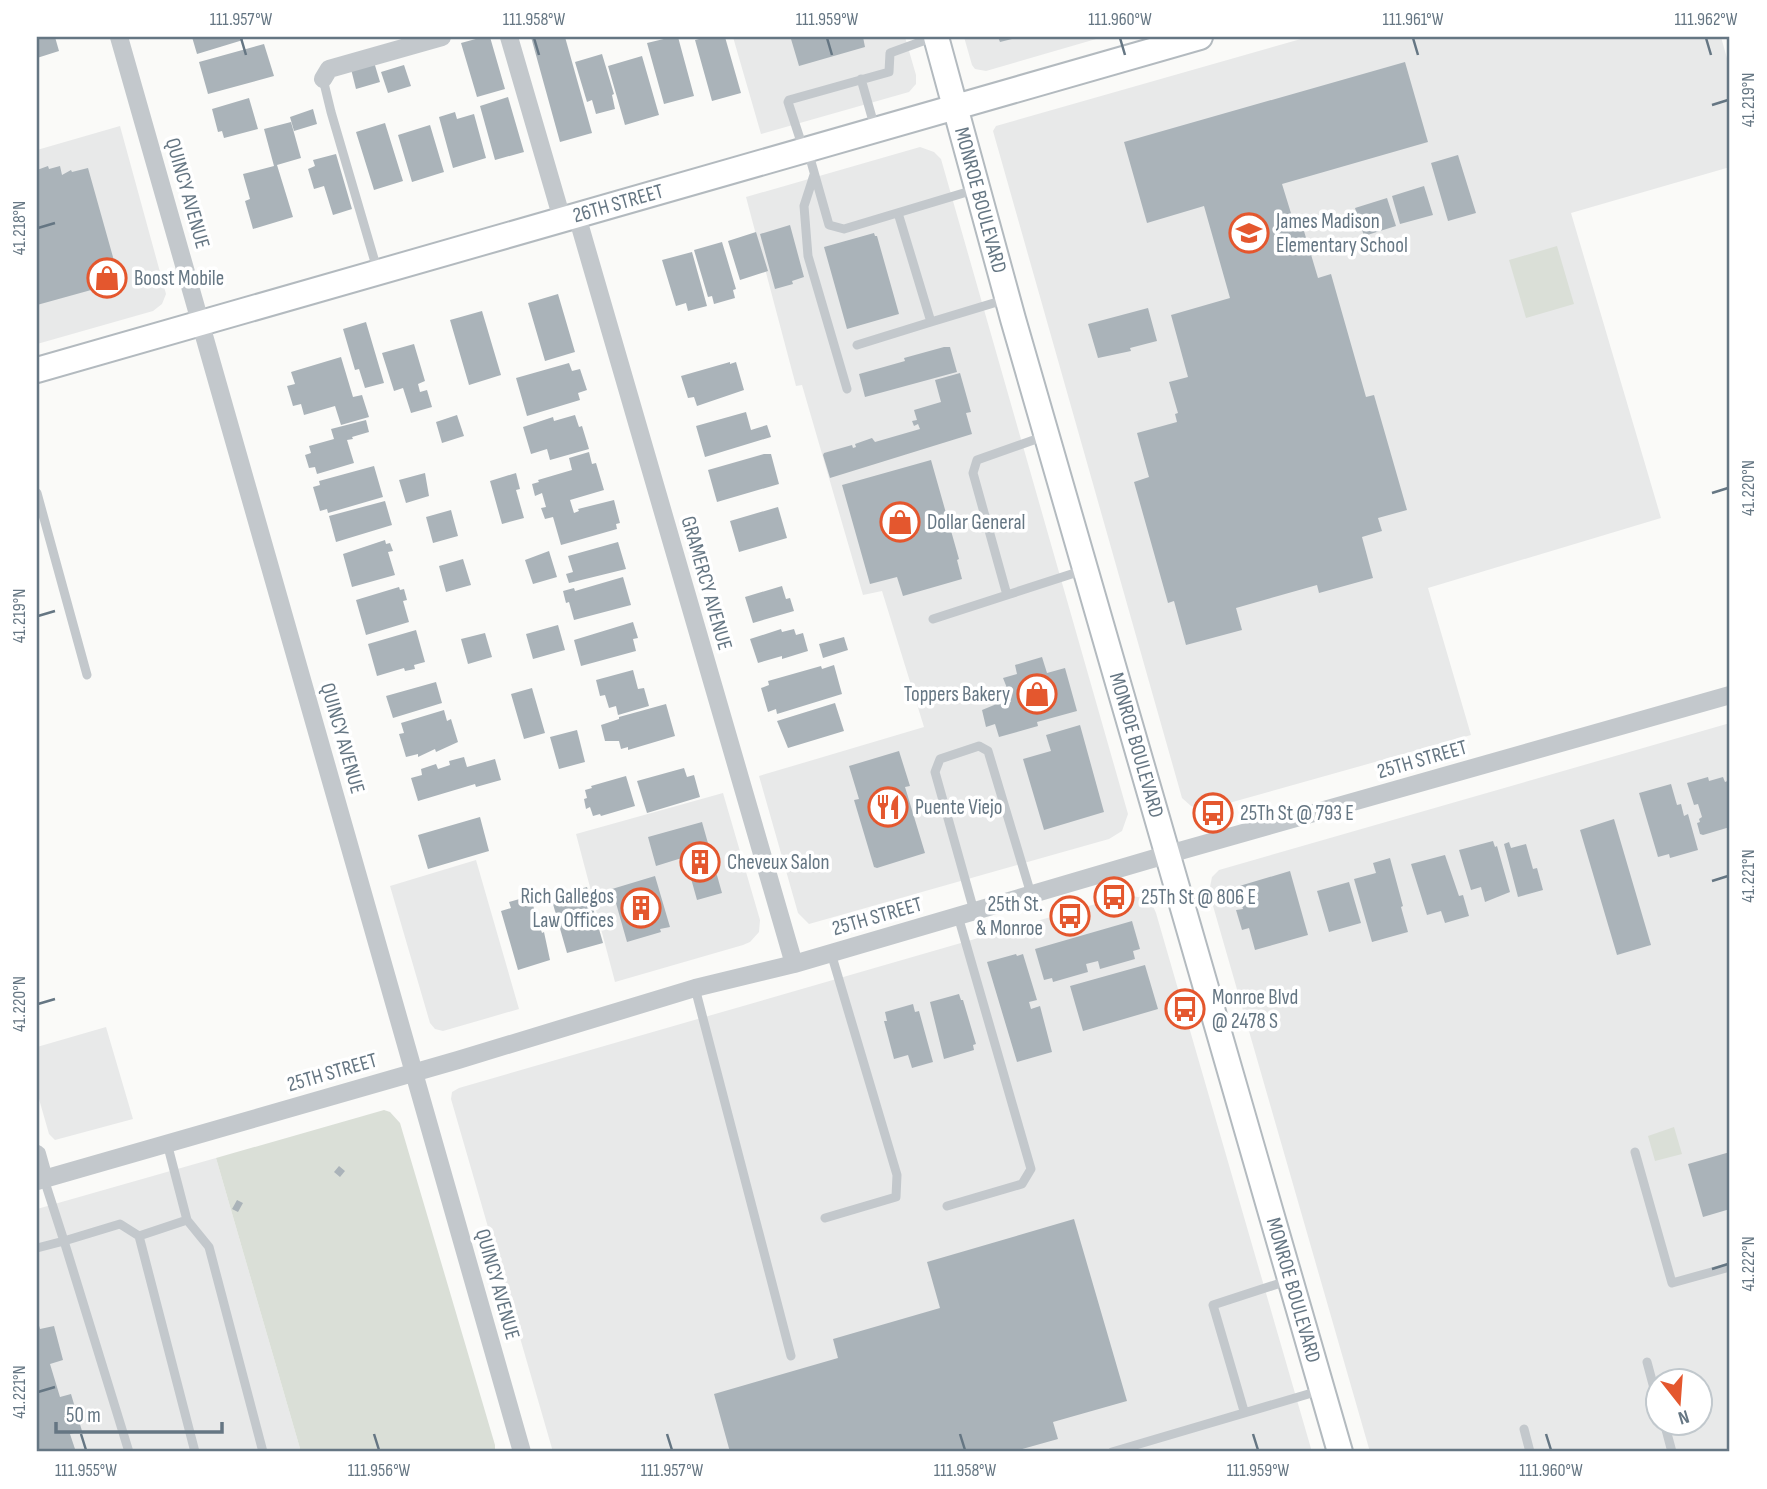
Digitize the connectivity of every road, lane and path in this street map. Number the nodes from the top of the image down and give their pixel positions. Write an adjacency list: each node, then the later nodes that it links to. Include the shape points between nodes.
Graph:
1 (119, 37): 17 (street, QUINCY AVENUE)
2 (442, 37): 6 (street, via 329,69)
3 (509, 37): 14 (street, GRAMERCY AVENUE)
4 (936, 37): 7 (lane, via 890,53 889,72); 8 (street, MONROE BOULEVARD)
5 (1200, 37): 8 (street, 26TH STREET)
6 (323, 79): 15 (lane)
7 (861, 79): 9 (lane); 10 (lane, via 789,100)
8 (956, 106): 9 (street, 26TH STREET); 12 (street, MONROE BOULEVARD)
9 (875, 130): 10 (street, 26TH STREET)
10 (805, 150): 11 (lane); 14 (street, 26TH STREET)
11 (814, 175): 13 (lane, via 829,225 844,229); 21 (lane, via 804,206 808,256)
12 (978, 188): 13 (lane); 16 (street, MONROE BOULEVARD)
13 (898, 213): 18 (lane)
14 (569, 217): 15 (street, 26TH STREET); 33 (street, GRAMERCY AVENUE)
15 (378, 272): 17 (street, 26TH STREET)
16 (1007, 299): 18 (lane); 22 (street, MONROE BOULEVARD)
17 (202, 323): 20 (street, 26TH STREET); 35 (street, QUINCY AVENUE)
18 (931, 323): 19 (lane)
19 (857, 345)
20 (37, 370)
21 (847, 389)
22 (1047, 436): 24 (street, MONROE BOULEVARD); 25 (lane, via 977,460 973,473)
23 (37, 493): 27 (lane)
24 (1086, 570): 25 (lane); 29 (street, MONROE BOULEVARD)
25 (1007, 595): 26 (lane)
26 (933, 619)
27 (87, 675)
28 (1730, 695): 29 (street, 25TH STREET)
29 (1169, 854): 30 (street, 25TH STREET); 47 (street, MONROE BOULEVARD)
30 (1031, 894): 31 (street, 25TH STREET); 31 (lane, via 988,751 979,746 940,759 935,772)
31 (966, 913): 32 (street, 25TH STREET); 40 (lane, via 1031,1170 1022,1184)
32 (831, 953): 33 (street, 25TH STREET); 41 (lane, via 897,1175 896,1197)
33 (794, 964): 34 (street, 25TH STREET)
34 (695, 988): 35 (street, 25TH STREET); 48 (lane)
35 (414, 1072): 36 (street, 25TH STREET); 57 (street, QUINCY AVENUE)
36 (167, 1143): 39 (street, 25TH STREET); 42 (lane)
37 (1636, 1152): 46 (lane, via 1672,1283)
38 (37, 1154): 39 (street)
39 (40, 1180): 44 (lane)
40 (947, 1206)
41 (825, 1219)
42 (187, 1220): 43 (lane); 56 (lane, via 209,1247)
43 (139, 1236): 44 (lane, via 120,1224); 55 (lane)
44 (64, 1241): 45 (lane); 54 (lane)
45 (37, 1248)
46 (1730, 1267)
47 (1292, 1280): 51 (street, MONROE BOULEVARD); 52 (lane, via 1213,1305)
48 (791, 1356)
49 (1647, 1362): 50 (lane)
50 (1648, 1366)
51 (1323, 1389): 52 (lane); 59 (street, MONROE BOULEVARD)
52 (1244, 1411): 58 (lane)
53 (1524, 1429): 60 (lane)
54 (129, 1452)
55 (195, 1452)
56 (263, 1452)
57 (522, 1452)
58 (1112, 1452)
59 (1340, 1452)
60 (1530, 1452)

